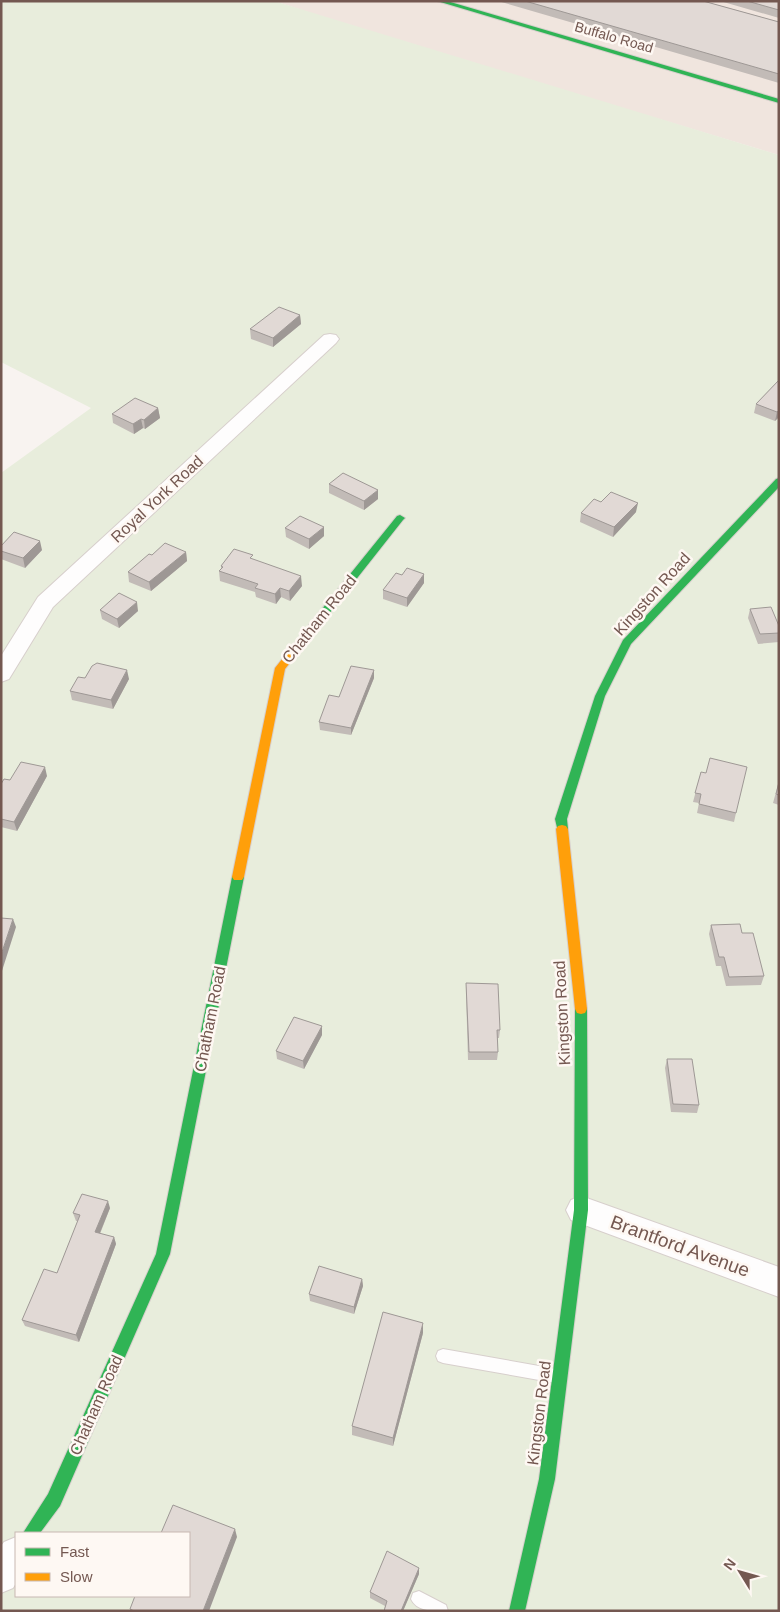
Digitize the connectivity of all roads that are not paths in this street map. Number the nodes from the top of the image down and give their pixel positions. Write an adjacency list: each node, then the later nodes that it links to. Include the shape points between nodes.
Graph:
1 (440, 1): 2 (street, Buffalo Road)
2 (779, 101)
3 (330, 339): 6 (street, Royal York Road, via 45,602)
4 (779, 481): 7 (street, Kingston Road, via 627,642 600,696 561,819 581,1011)
5 (400, 518): 11 (street, Chatham Road, via 280,668 163,1254 54,1500)
6 (1, 674)
7 (581, 1210): 8 (street, Brantford Avenue); 10 (street, Kingston Road)
8 (779, 1282)
9 (443, 1356): 10 (lane)
10 (560, 1377): 16 (street, Kingston Road, via 547,1479)
11 (32, 1532)
12 (15, 1555): 13 (street)
13 (1, 1576)
14 (420, 1599): 15 (lane)
15 (440, 1611)
16 (517, 1611)

